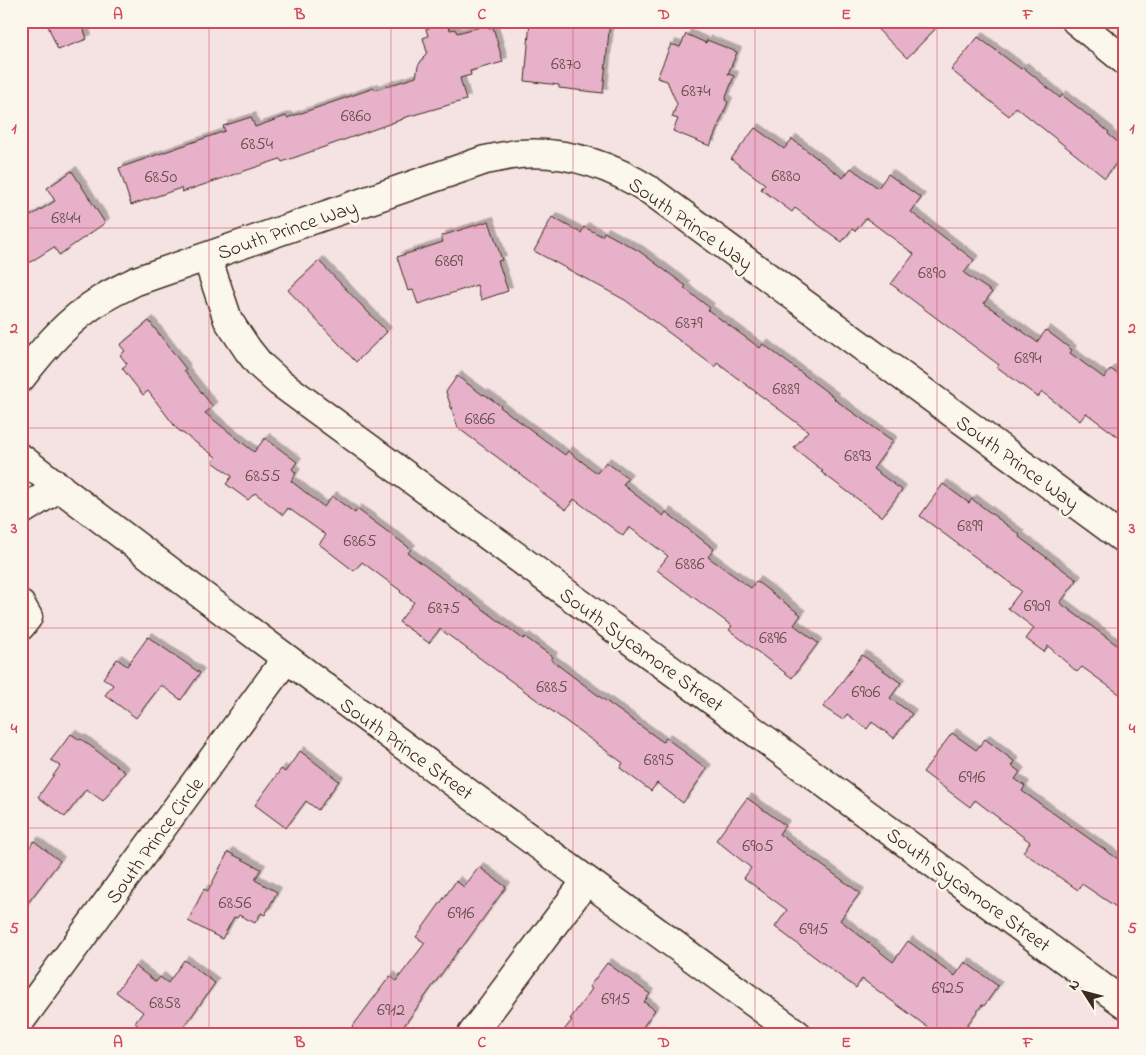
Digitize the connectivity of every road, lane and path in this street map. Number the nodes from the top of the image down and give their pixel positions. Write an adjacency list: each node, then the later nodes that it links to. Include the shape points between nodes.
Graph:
1 (1076, 21): 2 (street)
2 (1125, 61)
3 (207, 257): 4 (street, South Prince Way, via 136,281 102,299 70,322); 8 (street, South Prince Way, via 485,160 520,154 552,154 599,164 634,180 651,192); 11 (street, South Sycamore Street, via 228,320 260,365 279,382)
4 (21, 378)
5 (21, 458): 6 (street, South Prince Street)
6 (60, 487): 7 (street); 9 (street, South Prince Street)
7 (21, 510)
8 (1125, 540)
9 (286, 659): 10 (street, South Prince Street); 12 (street, South Prince Circle)
10 (586, 881): 13 (street); 14 (street, South Prince Street)
11 (1125, 1004)
12 (21, 1020)
13 (472, 1034)
14 (797, 1034)

